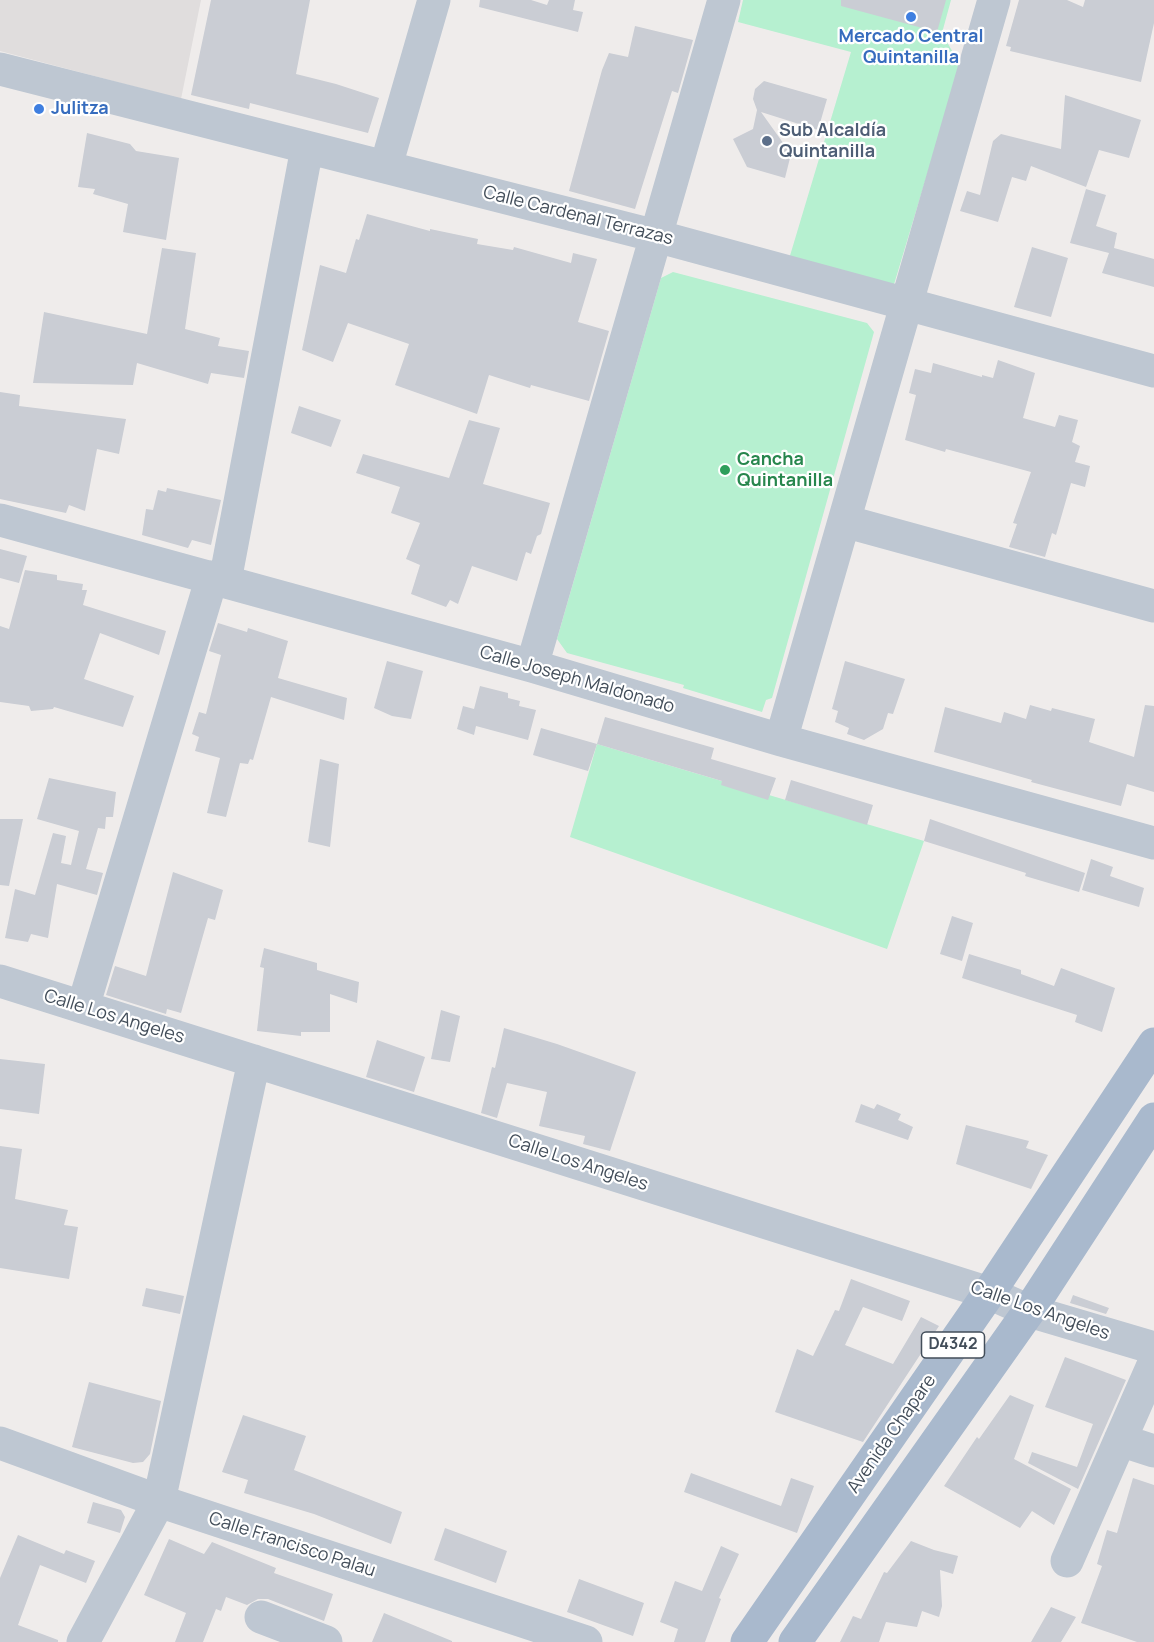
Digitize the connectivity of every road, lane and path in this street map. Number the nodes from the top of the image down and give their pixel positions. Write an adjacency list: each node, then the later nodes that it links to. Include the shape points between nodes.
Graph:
1 (434, 0): 6 (street)
2 (724, 0): 7 (street)
3 (994, 0): 8 (street)
4 (0, 69): 5 (street, Calle Cardenal Terrazas)
5 (307, 148): 6 (street, Calle Cardenal Terrazas); 12 (street)
6 (386, 166): 7 (street, Calle Cardenal Terrazas)
7 (656, 236): 8 (street, Calle Cardenal Terrazas); 14 (street)
8 (906, 304): 9 (street, Calle Cardenal Terrazas); 11 (street)
9 (1154, 371)
10 (0, 520): 12 (street, Calle Joseph Maldonado)
11 (844, 521): 13 (street); 15 (street)
12 (219, 579): 14 (street, Calle Joseph Maldonado); 18 (street)
13 (1154, 606)
14 (532, 666): 15 (street, Calle Joseph Maldonado)
15 (781, 740): 16 (street, Calle Joseph Maldonado)
16 (1154, 843)
17 (0, 981): 18 (street, Calle Los Angeles)
18 (83, 1007): 20 (street, Calle Los Angeles)
19 (1154, 1044): 22 (main road, Avenida Chapare / D4342)
20 (254, 1061): 22 (street, Calle Los Angeles); 29 (street)
21 (1154, 1119): 23 (main road, D4342)
22 (989, 1293): 23 (street, Calle Los Angeles); 35 (main road, Avenida Chapare / D4342)
23 (1029, 1311): 24 (street, Calle Los Angeles); 36 (main road, D4342)
24 (1154, 1348)
25 (1154, 1363): 26 (street)
26 (1120, 1440): 28 (street); 30 (street)
27 (0, 1443): 29 (street, Calle Francisco Palau)
28 (1154, 1451)
29 (159, 1501): 32 (street); 34 (street, Calle Francisco Palau)
30 (1067, 1562)
31 (261, 1617): 33 (street)
32 (83, 1642)
33 (326, 1642)
34 (585, 1642)
35 (747, 1642)
36 (795, 1642)

